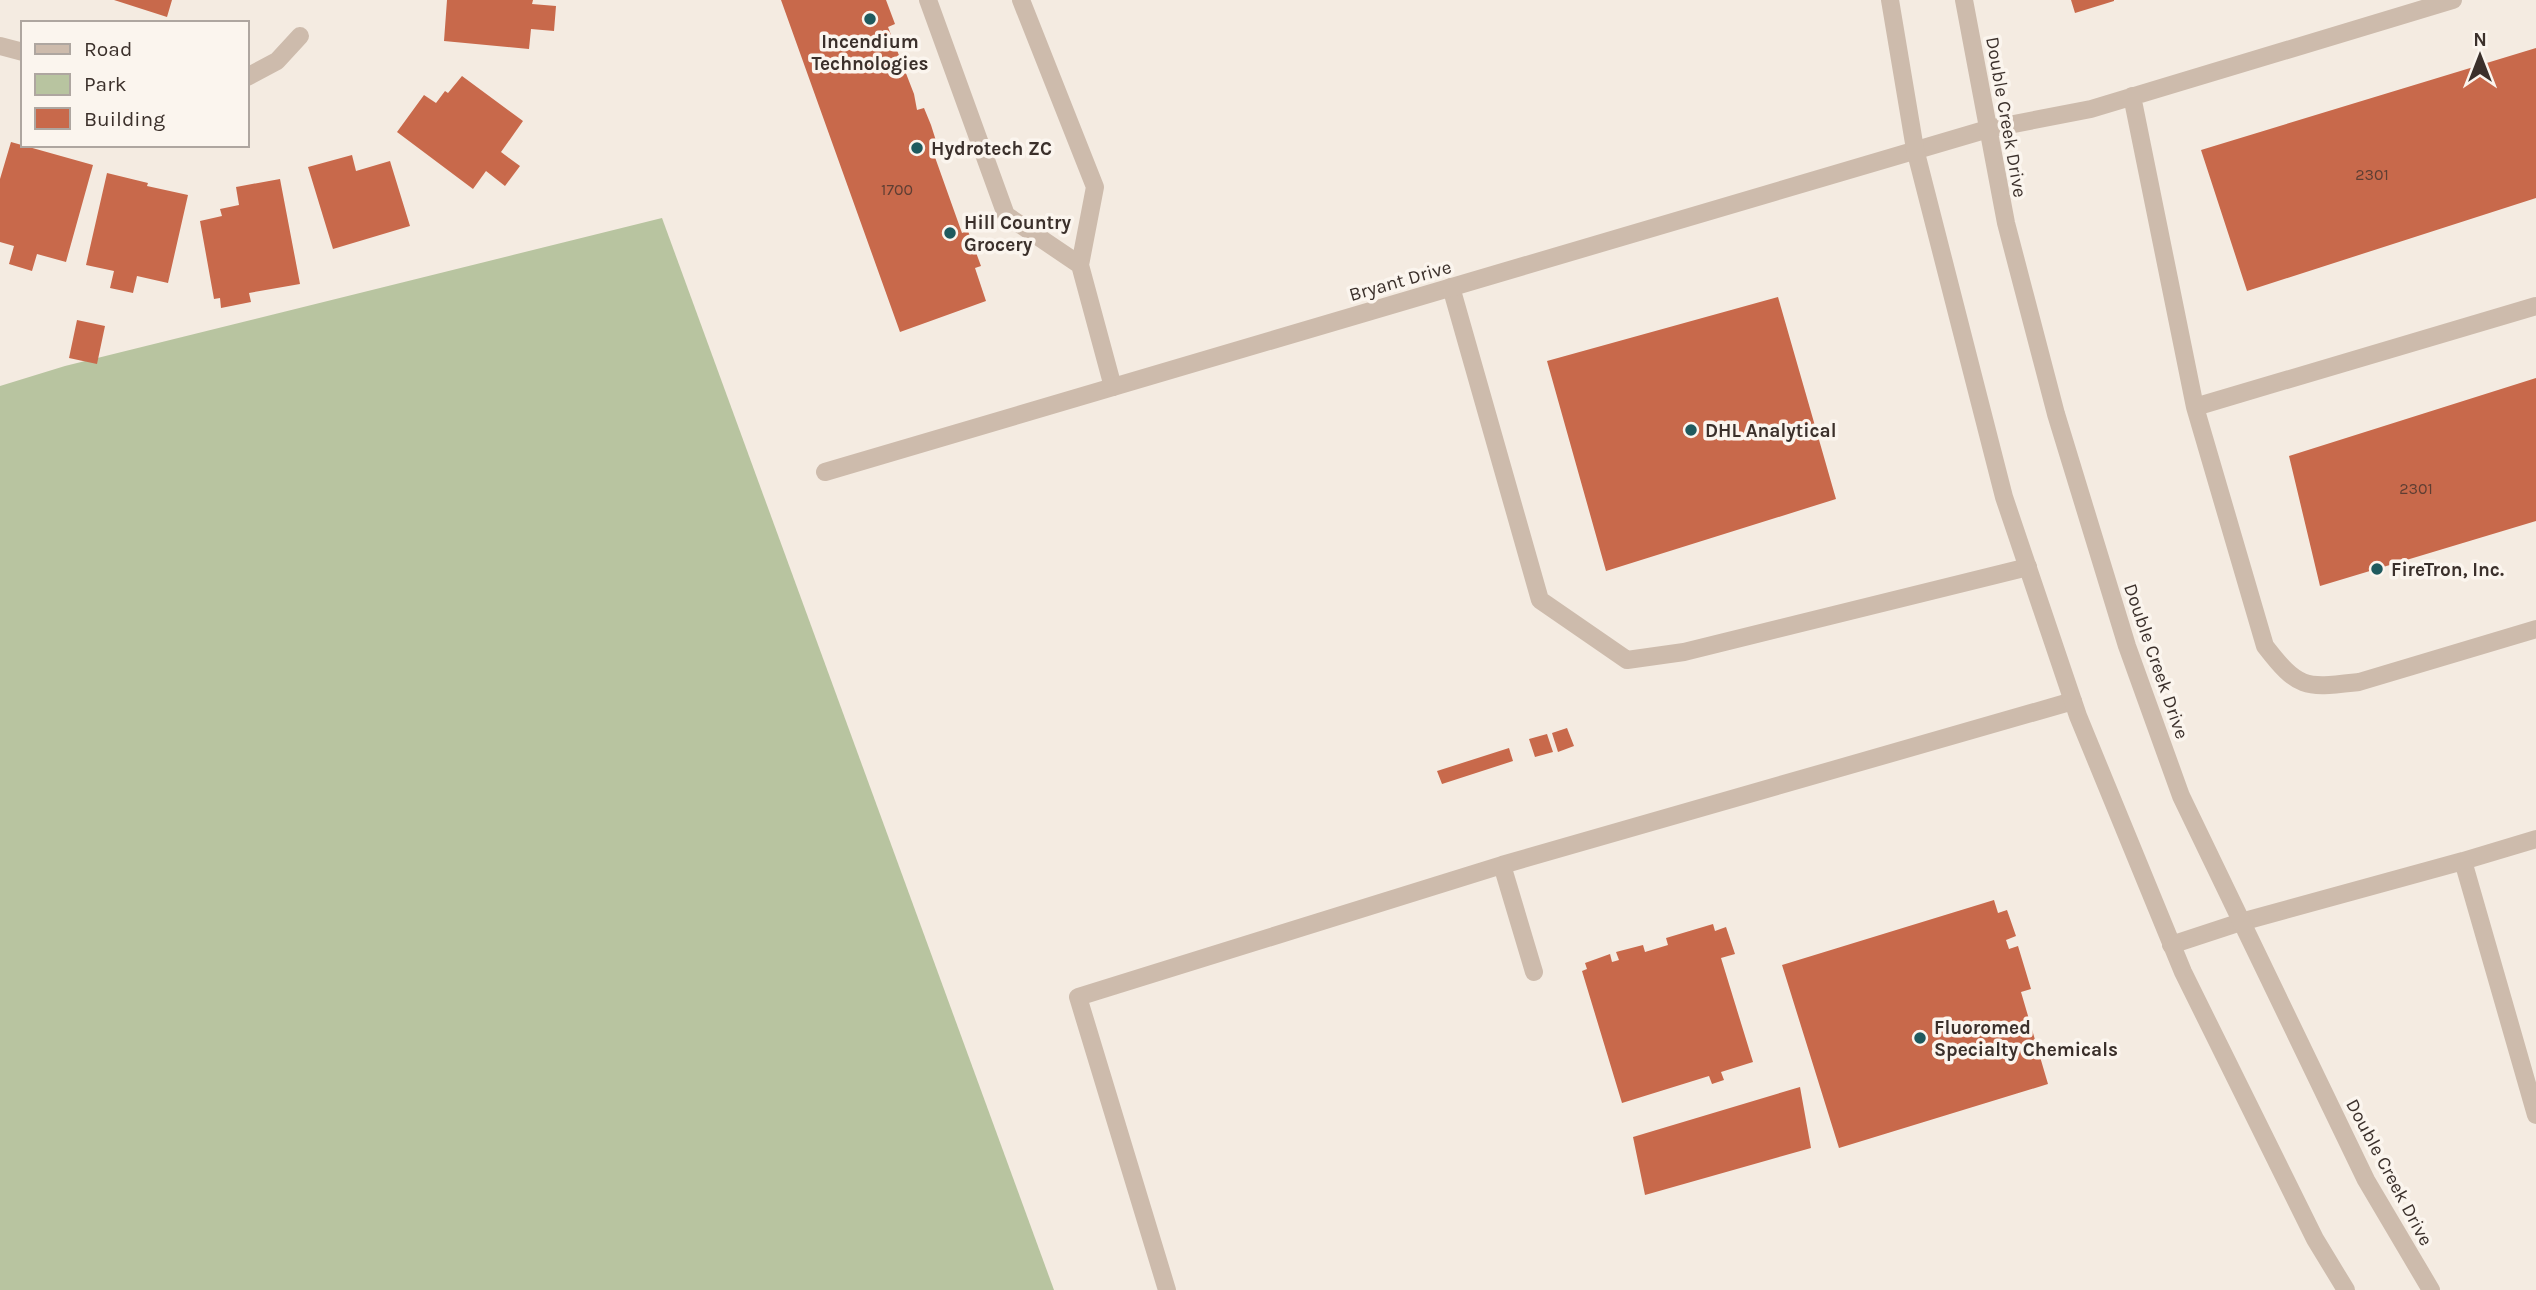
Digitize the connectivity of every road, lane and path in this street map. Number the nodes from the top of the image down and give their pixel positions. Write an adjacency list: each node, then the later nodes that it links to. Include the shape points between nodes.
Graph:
1 (928, 0): 13 (street, via 1006,215)
2 (1021, 0): 13 (street, via 1095,187)
3 (1889, 0): 12 (street)
4 (1964, 0): 11 (street, Double Creek Drive)
5 (2453, 0): 10 (street, Bryant Drive)
6 (300, 36): 9 (street, via 277,61)
7 (0, 46): 8 (street)
8 (21, 51)
9 (248, 76)
10 (2132, 96): 11 (street, Bryant Drive, via 2091,109); 17 (street)
11 (1988, 129): 12 (street, Bryant Drive); 25 (street, Double Creek Drive, via 2006,223 2056,414 2127,646 2181,796)
12 (1915, 149): 14 (street, Bryant Drive); 19 (street, via 2004,497)
13 (1080, 265): 16 (street)
14 (1451, 287): 16 (street, Bryant Drive); 19 (street, via 1540,600 1627,660 1684,652)
15 (2536, 306): 17 (street)
16 (1112, 387): 18 (street, Bryant Drive)
17 (2195, 407): 20 (street, via 2265,646 2283,669 2306,685 2359,682)
18 (825, 472)
19 (2028, 567): 21 (street)
20 (2536, 629)
21 (2073, 701): 24 (street); 26 (street)
22 (2536, 839): 23 (street)
23 (2463, 861): 25 (street); 28 (street)
24 (1502, 866): 27 (street); 29 (street, via 1078,997)
25 (2241, 922): 26 (street); 31 (street, Double Creek Drive, via 2367,1180)
26 (2171, 944): 30 (street, via 2309,1227)
27 (1534, 972)
28 (2536, 1115)
29 (1167, 1290)
30 (2346, 1290)
31 (2431, 1290)

